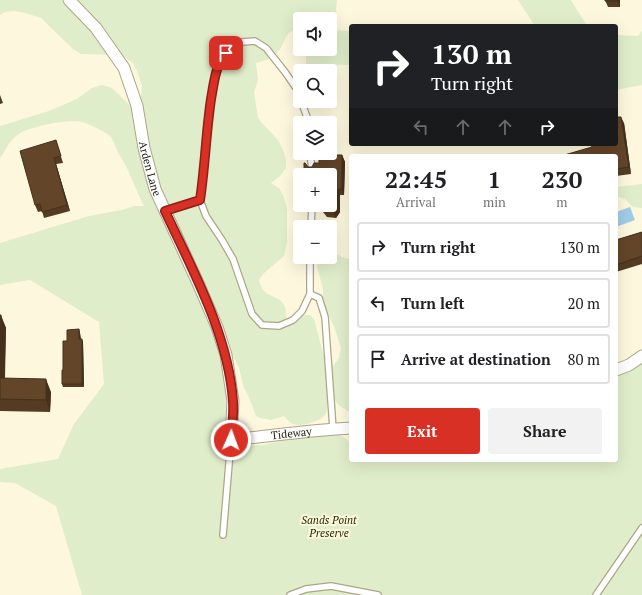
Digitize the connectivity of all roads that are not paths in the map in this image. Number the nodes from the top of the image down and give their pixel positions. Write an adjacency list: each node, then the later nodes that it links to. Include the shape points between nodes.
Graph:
1 (69, 0): 4 (street, Arden Lane, via 96,28 124,68 137,106 144,148 155,189)
2 (293, 84): 3 (lane, via 266,48 255,41 231,46 220,59 215,74 207,126)
3 (200, 200): 4 (lane); 6 (lane, via 206,216 233,259 252,314 262,325 279,326 293,320 302,311)
4 (165, 211): 11 (street, Arden Lane, via 201,290 226,355 233,402)
5 (310, 264): 6 (lane)
6 (310, 294): 10 (lane, via 319,298 324,317)
7 (642, 356): 8 (street)
8 (618, 369)
9 (349, 428): 10 (street, Tideway)
10 (333, 429): 11 (street, Tideway)
11 (231, 440): 13 (lane)
12 (642, 528): 16 (lane)
13 (223, 535)
14 (290, 595): 15 (lane, via 306,589 331,586)
15 (378, 595)
16 (596, 595)

